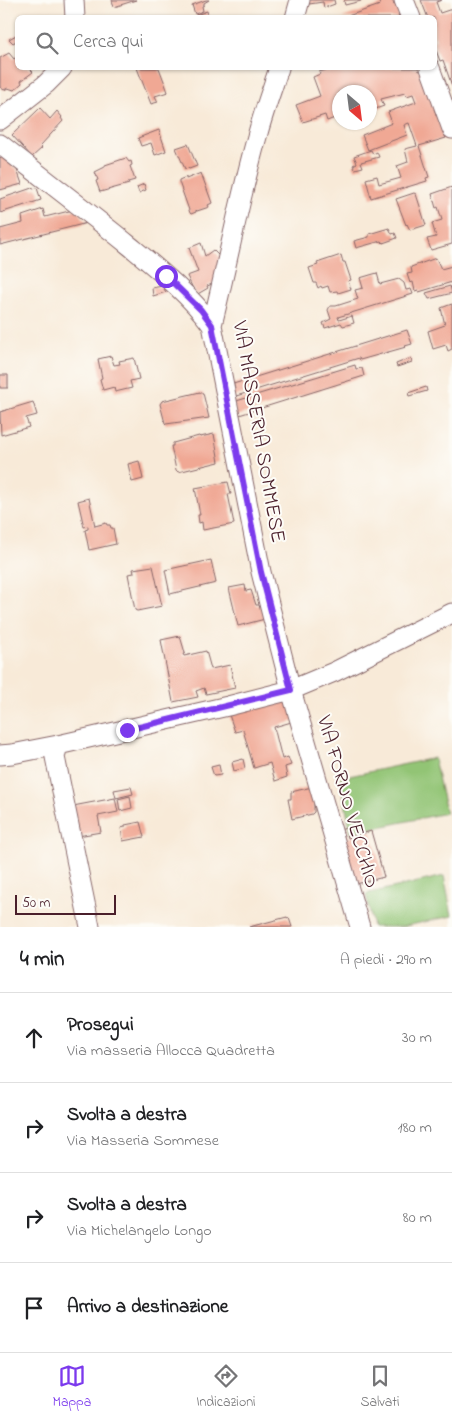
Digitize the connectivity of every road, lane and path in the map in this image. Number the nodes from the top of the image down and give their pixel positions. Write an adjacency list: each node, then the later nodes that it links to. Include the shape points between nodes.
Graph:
1 (74, 0): 4 (street)
2 (300, 0): 5 (street)
3 (404, 0): 6 (street)
4 (76, 15)
5 (296, 15)
6 (410, 15)
7 (60, 70): 10 (street)
8 (278, 70): 13 (street, VIA MASSERIA SOMMESE, via 258,132)
9 (431, 70): 11 (street)
10 (0, 120)
11 (452, 130)
12 (0, 144): 13 (street, via 166,276)
13 (212, 325): 15 (street, VIA MASSERIA SOMMESE, via 261,572)
14 (452, 614): 15 (street)
15 (291, 690): 16 (street); 19 (street, VIA FORNO VECCHIO)
16 (58, 745): 17 (street); 18 (street, via 55,757)
17 (0, 755)
18 (90, 927)
19 (360, 927)

